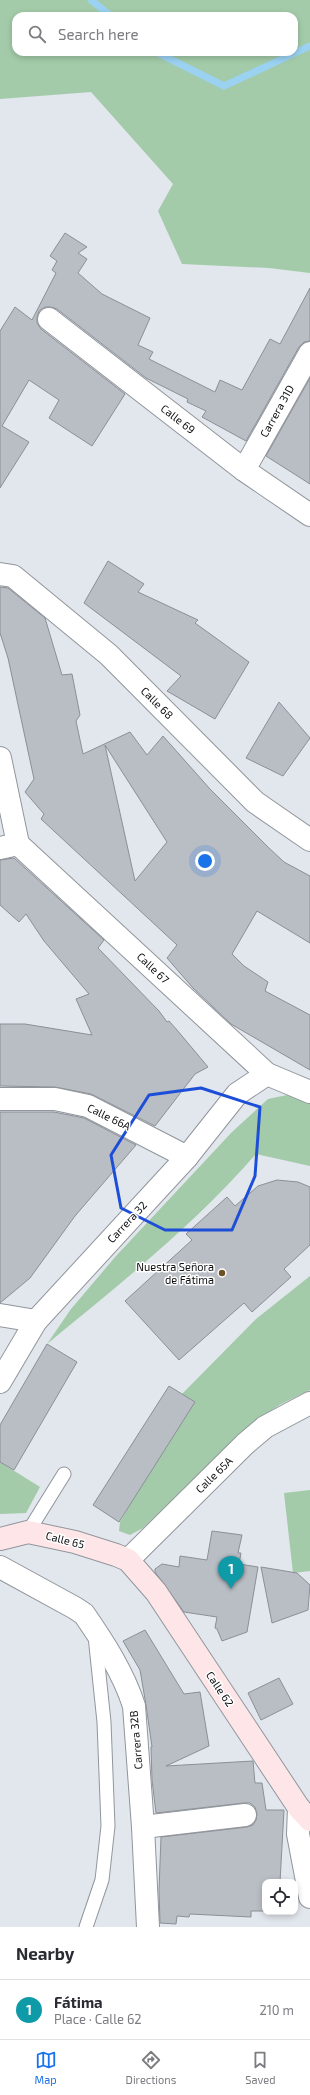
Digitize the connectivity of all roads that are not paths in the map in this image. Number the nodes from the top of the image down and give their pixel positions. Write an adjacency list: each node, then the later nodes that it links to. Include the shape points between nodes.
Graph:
1 (48, 319): 3 (street, Calle 69)
2 (310, 353): 3 (street, Carrera 31D)
3 (244, 470): 4 (street, Calle 69)
4 (310, 515)
5 (0, 574): 7 (street, Calle 68, via 13,576 109,655 255,802)
6 (0, 758): 8 (street)
7 (310, 840)
8 (9, 846): 9 (street, Calle 67)
9 (267, 1074): 10 (street, Calle 67); 12 (street, Carrera 32, via 237,1094)
10 (310, 1092)
11 (0, 1099): 12 (street, Calle 66A, via 55,1099 88,1106)
12 (188, 1157): 14 (street, Carrera 32)
13 (0, 1315): 14 (street)
14 (36, 1321): 15 (street, Carrera 32)
15 (0, 1382)
16 (310, 1403): 20 (street, Calle 65A, via 265,1427)
17 (64, 1474): 18 (lane)
18 (28, 1532): 19 (main road, Calle 65); 20 (main road, Calle 65, via 74,1542)
19 (0, 1539)
20 (128, 1560): 23 (main road, Calle 62, via 156,1592)
21 (0, 1567): 22 (street, Carrera 32B, via 75,1608 84,1614)
22 (94, 1628): 25 (street, Carrera 32B, via 119,1670 134,1706); 27 (lane, via 104,1722 108,1826 102,1880)
23 (305, 1814): 26 (street, via 298,1834)
24 (245, 1815): 25 (street)
25 (144, 1827): 28 (street, Carrera 32B)
26 (310, 1897)
27 (86, 1927)
28 (148, 1927)

